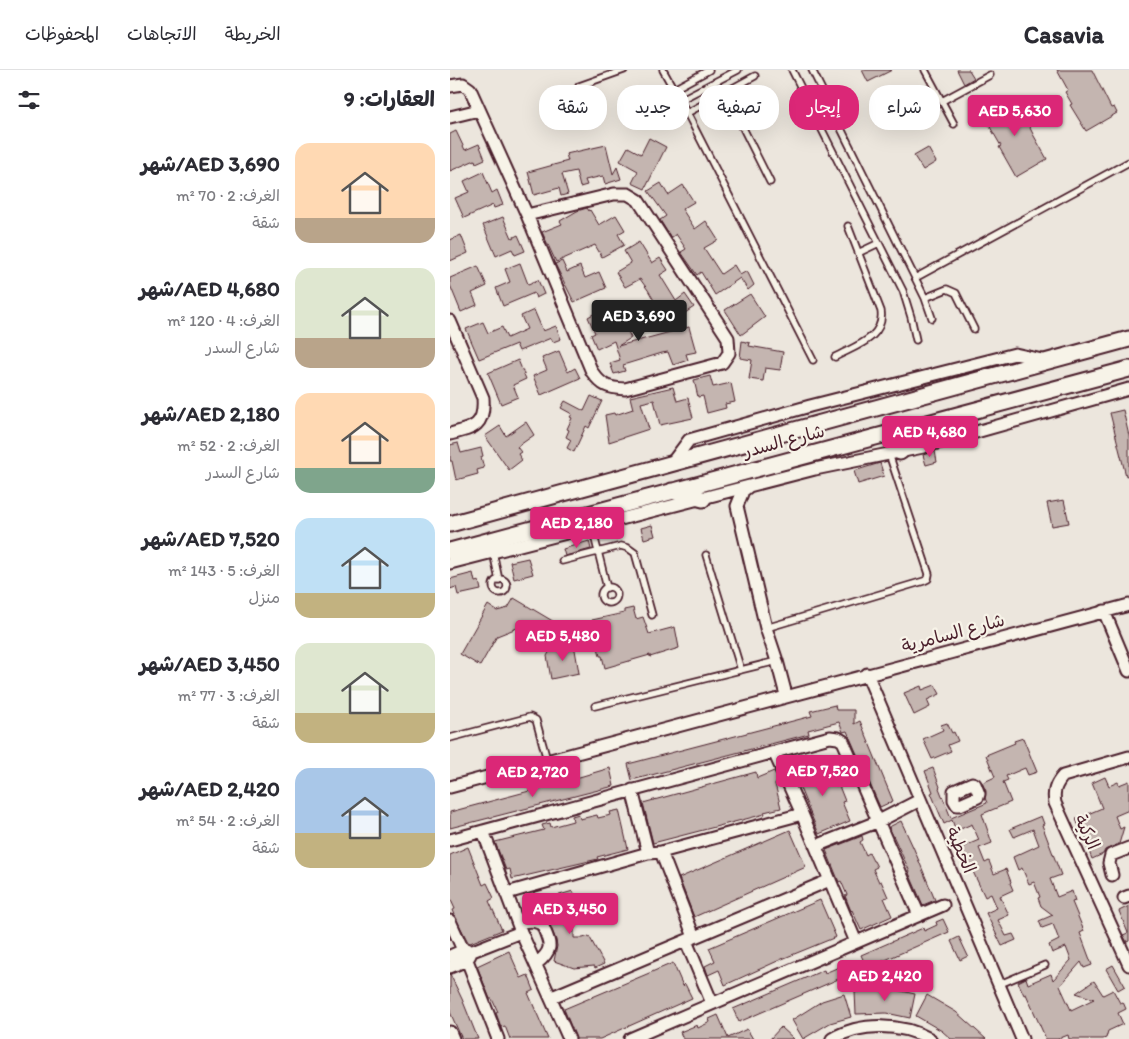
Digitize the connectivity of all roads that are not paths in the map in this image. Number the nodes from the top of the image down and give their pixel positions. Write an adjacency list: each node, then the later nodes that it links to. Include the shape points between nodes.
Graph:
1 (624, 70): 10 (lane)
2 (663, 70): 11 (lane)
3 (709, 70): 12 (lane)
4 (738, 70): 15 (lane)
5 (792, 70): 26 (lane)
6 (812, 70): 28 (lane)
7 (925, 70): 16 (lane)
8 (990, 75): 16 (lane)
9 (755, 76): 13 (lane)
10 (582, 85)
11 (672, 85)
12 (681, 85)
13 (738, 85)
14 (450, 86): 17 (street, via 463,84 470,89)
15 (689, 95)
16 (942, 101): 20 (lane)
17 (479, 110): 18 (street); 24 (street)
18 (450, 117)
19 (689, 117): 36 (lane)
20 (954, 124)
21 (744, 130): 23 (lane)
22 (1129, 162): 28 (lane)
23 (770, 182)
24 (527, 215): 24 (street, via 592,372 600,383 612,388 625,388 722,363 729,353 728,338 638,200 628,194 614,194)
25 (848, 226): 27 (lane)
26 (879, 243): 27 (lane); 34 (lane, via 903,291)
27 (858, 253): 35 (lane, via 881,312 881,326 872,337)
28 (915, 278): 29 (lane)
29 (925, 298): 30 (lane); 32 (lane, via 946,289 956,293)
30 (932, 318)
31 (450, 321): 40 (street, via 483,398 484,411 471,429)
32 (974, 329)
33 (1129, 339): 46 (main road, شارع السدر)
34 (916, 340)
35 (836, 357)
36 (813, 360)
37 (1127, 369): 39 (main road, شارع السدر)
38 (1129, 389): 41 (street, شارع السدر)
39 (936, 420): 41 (main road); 43 (main road, شارع السدر)
40 (450, 434)
41 (894, 453): 42 (street, شارع السدر); 59 (lane, via 928,579)
42 (748, 487): 44 (street, شارع السدر); 45 (street, via 742,491)
43 (671, 491): 44 (main road); 48 (main road, شارع السدر)
44 (709, 497): 45 (street, via 726,497); 47 (street, شارع السدر)
45 (737, 506): 59 (street)
46 (450, 524)
47 (592, 526): 49 (lane); 50 (street, شارع السدر)
48 (450, 551)
49 (598, 551): 52 (lane); 55 (lane); 58 (lane, via 621,546 635,554)
50 (493, 552): 53 (street, شارع السدر); 54 (lane)
51 (706, 555): 61 (lane)
52 (562, 561)
53 (450, 564)
54 (499, 580)
55 (607, 588)
56 (1129, 605): 57 (street, شارع السامرية)
57 (1104, 611): 62 (street); 63 (street, شارع السامرية)
58 (652, 615)
59 (766, 628): 60 (street)
60 (777, 661): 61 (lane); 64 (street)
61 (740, 670): 65 (lane)
62 (1129, 671)
63 (867, 674): 64 (street, شارع السامرية); 72 (street, الخطية)
64 (786, 695): 69 (street, شارع السامرية)
65 (596, 706)
66 (450, 738): 69 (lane, via 533,717)
67 (774, 752): 71 (street); 75 (street); 76 (street, via 830,737 843,741)
68 (1129, 757): 96 (street, الركية, via 1063,776 1054,795)
69 (547, 760): 70 (street, شارع السامرية)
70 (450, 787)
71 (632, 790): 77 (street); 82 (street)
72 (920, 800): 74 (street, الخطية); 76 (street)
73 (945, 803): 74 (street)
74 (926, 812): 98 (street, الخطية)
75 (802, 814): 79 (street); 81 (street)
76 (879, 821): 79 (street); 87 (street)
77 (483, 831): 78 (street); 85 (street)
78 (450, 840)
79 (816, 846): 84 (street)
80 (1129, 848): 83 (street, via 1111,856 1108,862)
81 (661, 852): 82 (street); 90 (street)
82 (648, 853): 85 (street)
83 (1112, 876)
84 (830, 880): 90 (street); 91 (street)
85 (507, 893): 89 (street)
86 (943, 905): 87 (street)
87 (919, 915): 91 (street)
88 (450, 921): 92 (street)
89 (520, 927): 92 (street); 94 (street); 94 (street, via 533,921 542,924 550,947 547,955)
90 (690, 939): 99 (street); 100 (street)
91 (856, 942): 100 (street)
92 (466, 954): 93 (street); 97 (street); 103 (street)
93 (450, 956)
94 (536, 964): 99 (street)
95 (1045, 965): 98 (lane)
96 (1129, 965)
97 (450, 967)
98 (1000, 984): 108 (street, الخطية)
99 (552, 997): 104 (street)
100 (712, 1003): 105 (street)
101 (450, 1032): 102 (street)
102 (453, 1039)
103 (498, 1039)
104 (569, 1039)
105 (630, 1039)
106 (832, 1039): 107 (street, via 842,1033 876,1025 918,1032)
107 (930, 1039)
108 (1022, 1039)

